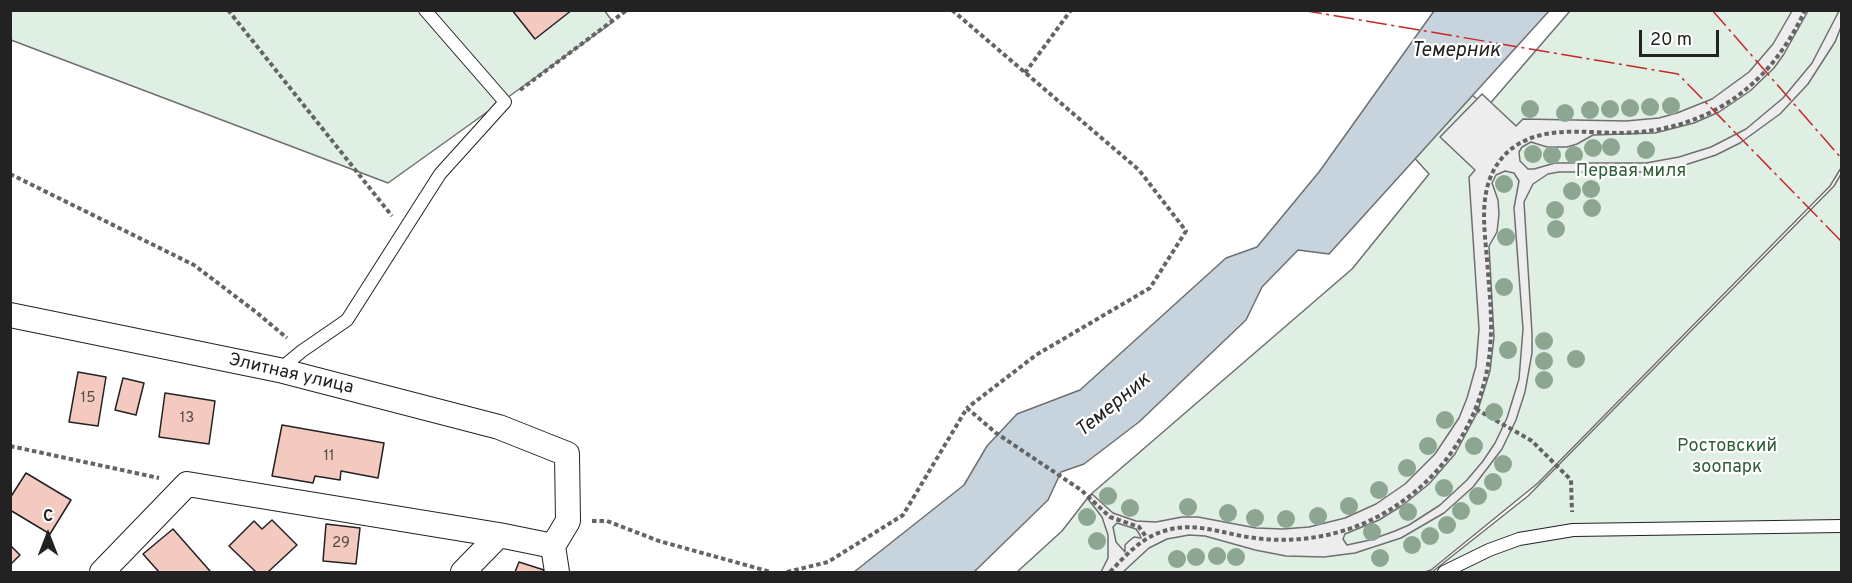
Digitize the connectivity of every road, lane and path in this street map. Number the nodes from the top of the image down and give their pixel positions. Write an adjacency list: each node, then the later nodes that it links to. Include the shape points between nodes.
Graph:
1 (228, 10): 10 (path)
2 (425, 10): 8 (lane)
3 (627, 10): 8 (path)
4 (952, 10): 7 (path)
5 (1071, 10): 7 (path)
6 (1805, 10): 15 (path, via 1790,40 1767,70 1739,96 1707,114 1681,125 1654,130 1546,134 1523,141 1498,163 1489,180 1484,207 1491,339)
7 (1025, 73): 14 (path, via 1139,170 1186,231 1150,288 1036,355)
8 (505, 102): 10 (lane, via 440,174)
9 (10, 174): 12 (path, via 195,265)
10 (404, 231): 12 (lane, via 347,320)
11 (10, 315): 13 (street, Элитная улица)
12 (302, 351): 13 (lane)
13 (279, 370): 18 (street, Элитная улица, via 499,427 567,454)
14 (968, 408): 22 (path, via 1110,516 1139,527); 28 (path, via 903,515 828,562)
15 (1476, 409): 20 (path, via 1532,441 1571,480); 22 (path, via 1451,453 1427,482 1395,507 1347,530 1285,540 1194,526)
16 (10, 446): 17 (path)
17 (188, 484): 21 (street); 24 (street)
18 (568, 520): 23 (street); 27 (path, via 607,521 658,541)
19 (1842, 526): 20 (lane)
20 (1573, 530): 30 (lane, via 1519,539)
21 (500, 535): 23 (street); 25 (street)
22 (1147, 538): 29 (path)
23 (553, 546): 26 (street)
24 (102, 573)
25 (463, 573)
26 (557, 573)
27 (771, 573)
28 (787, 573)
29 (1110, 573)
30 (1444, 573)

